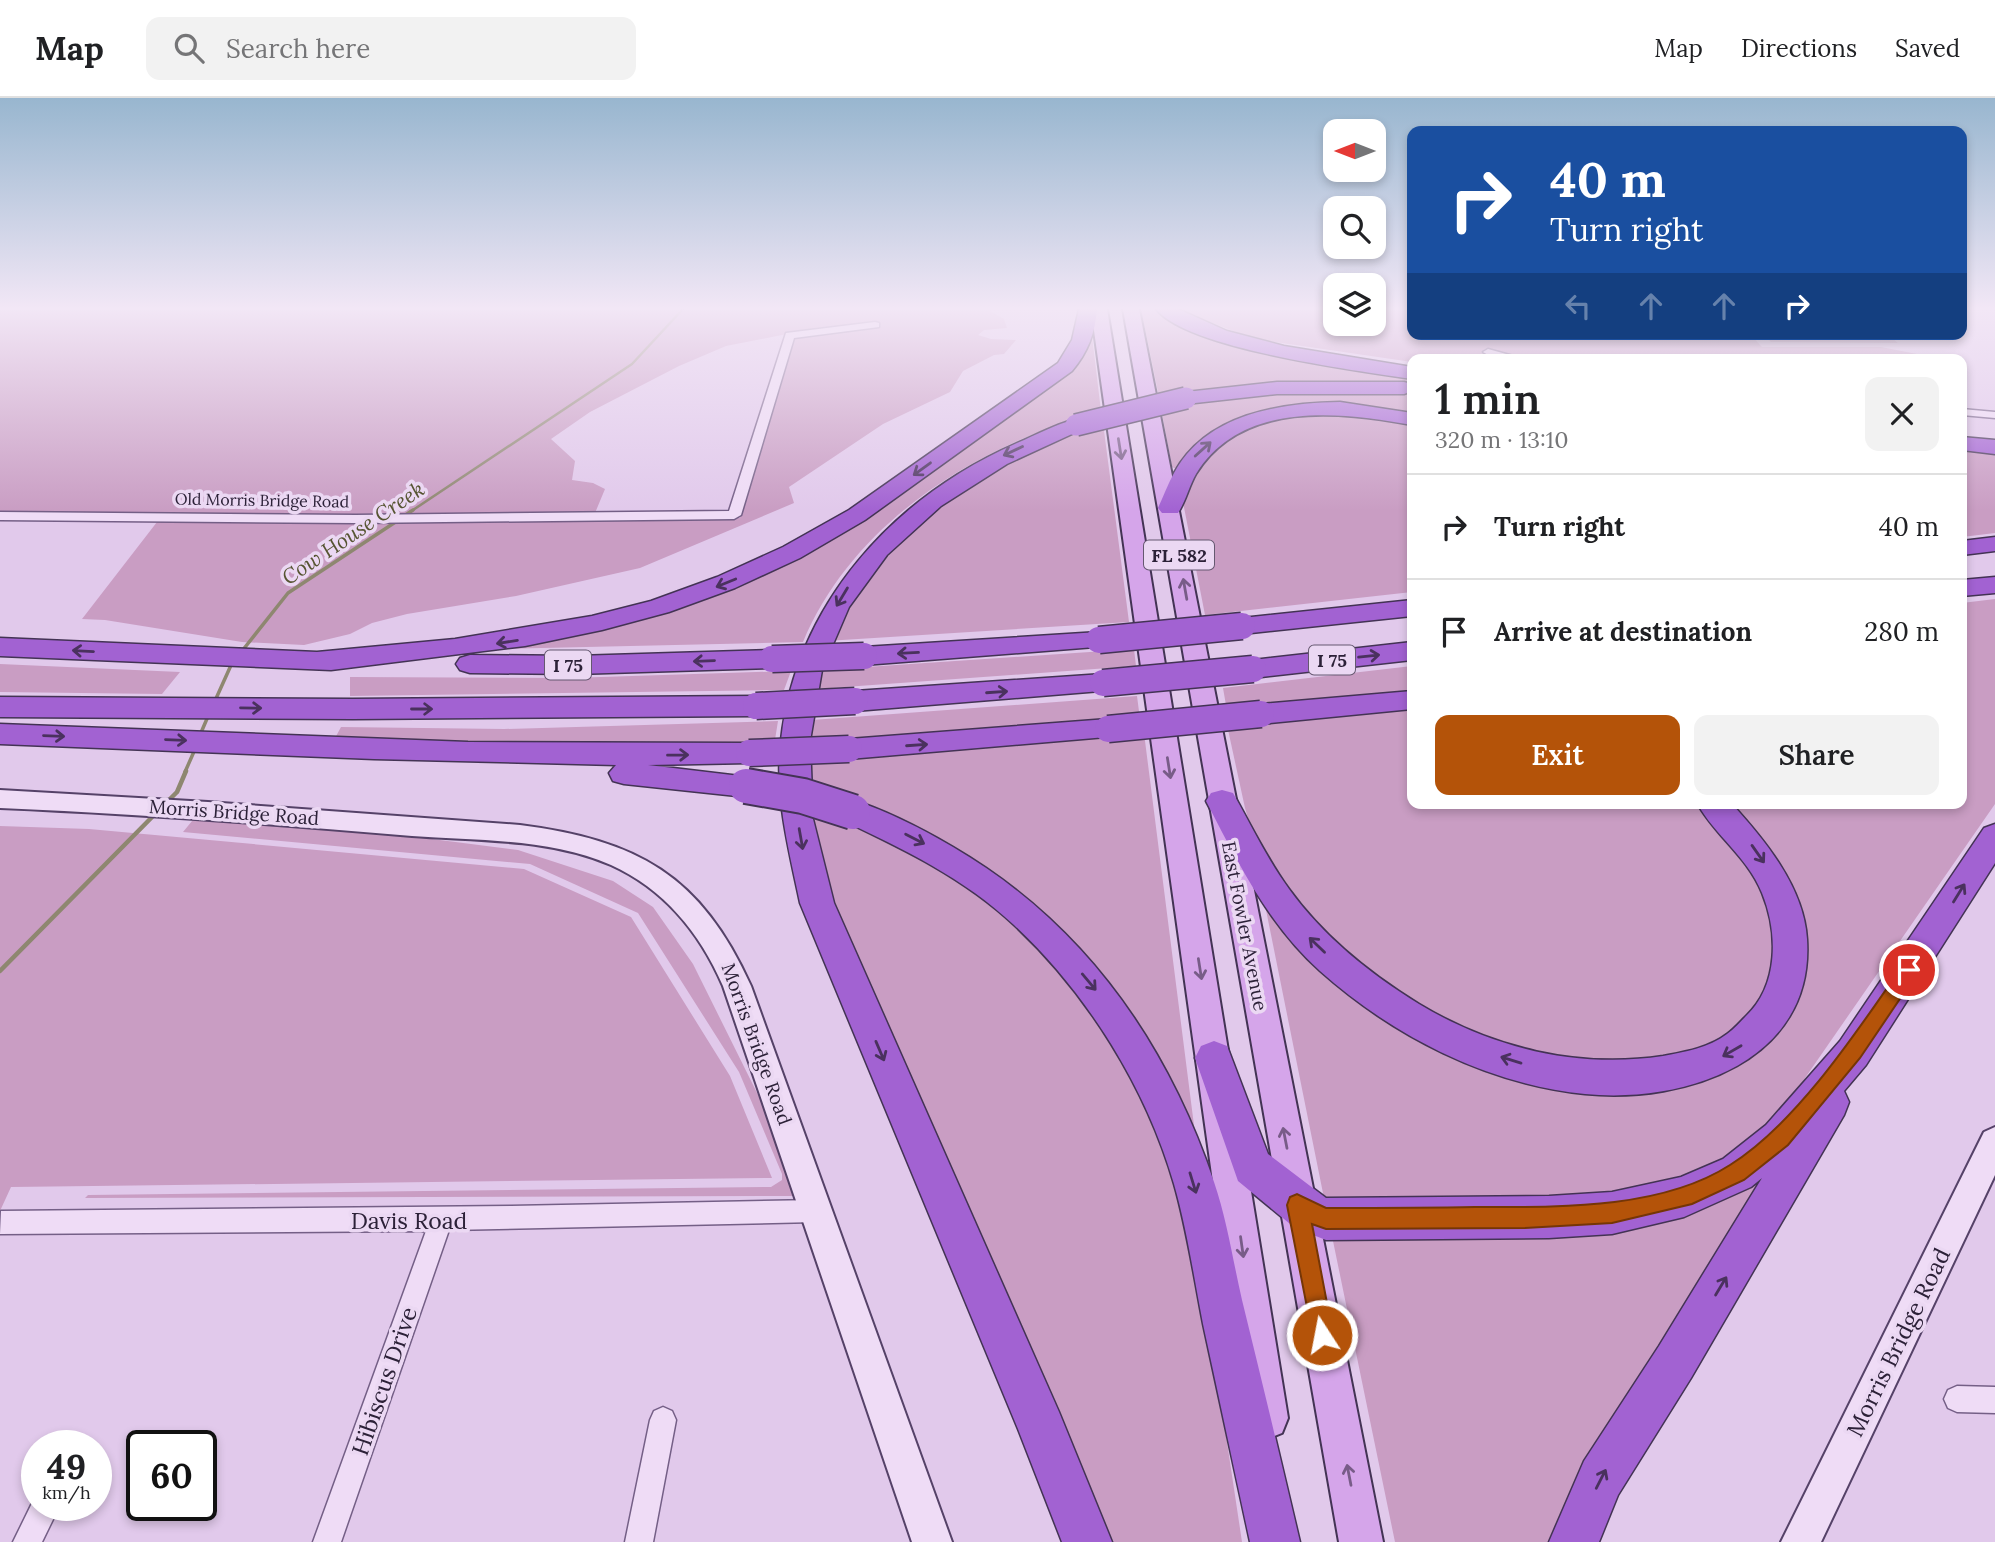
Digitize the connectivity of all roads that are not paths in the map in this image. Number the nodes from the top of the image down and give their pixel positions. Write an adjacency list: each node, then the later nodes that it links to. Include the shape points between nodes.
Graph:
1 (777, 376): 12 (street, Old Morris Bridge Road, via 734,515 427,519)
2 (1052, 376): 22 (highway, one-way to 22, via 857,515 761,569 669,604 592,626 510,642)
3 (1109, 376): 32 (main road, FL 582, one-way to 32)
4 (1144, 376): 11 (main road, East Fowler Avenue / FL 582)
5 (1407, 389): 46 (highway, one-way to 46, bridge, via 1300,387 1186,398 1076,425 1027,445 930,501 880,547 832,614 800,702 793,745 794,785 800,835 817,903)
6 (1967, 412): 7 (street)
7 (1995, 415)
8 (1407, 418): 11 (highway, one-way to 8, via 1193,459 1216,438 1248,422 1287,411 1328,408)
9 (1967, 444): 10 (highway)
10 (1995, 447)
11 (1170, 508): 28 (main road, East Fowler Avenue / FL 582, one-way to 11)
12 (0, 516)
13 (1995, 544): 14 (highway)
14 (1967, 547)
15 (1995, 584): 16 (highway)
16 (1967, 587)
17 (1407, 599): 19 (highway)
18 (1407, 609): 19 (highway, I 75)
19 (1249, 626): 22 (highway, I 75, one-way to 22, bridge, via 864,656 576,665)
20 (0, 647): 22 (highway, I 75, one-way to 20, via 309,661)
21 (1407, 652): 24 (highway, I 75, one-way to 21, bridge, via 756,706 1103,683)
22 (365, 659)
23 (1407, 700): 26 (highway, one-way to 23, bridge, via 642,755 849,750)
24 (0, 707)
25 (0, 734): 26 (highway, one-way to 26)
26 (413, 751): 47 (highway, one-way to 47, bridge, via 803,796 853,812 941,852 1024,912 1095,988 1146,1067 1179,1140 1194,1183)
27 (0, 799): 35 (street, Morris Bridge Road, via 267,813 535,835 621,859 654,877 695,911 724,953)
28 (1222, 801): 29 (highway, one-way to 28, via 1759,855 1781,898 1793,947 1786,990 1769,1020 1728,1054 1677,1071 1610,1078 1544,1069 1475,1048 1419,1021 1367,988 1314,942 1281,904); 34 (main road, East Fowler Avenue / FL 582, one-way to 28)
29 (1717, 809)
30 (1995, 836): 31 (highway, one-way to 30)
31 (1853, 1052): 34 (highway, via 1762,1156 1684,1197 1612,1213 1535,1217 1326,1219); 50 (highway, one-way to 31, via 1601,1478 1795,1162)
32 (1214, 1058): 34 (highway, via 1252,1167); 48 (main road, FL 582, one-way to 48)
33 (1995, 1144): 51 (street, Morris Bridge Road)
34 (1297, 1205): 49 (main road, East Fowler Avenue / FL 582, one-way to 34)
35 (816, 1211): 36 (street, Davis Road); 45 (street, Morris Bridge Road)
36 (441, 1220): 37 (street, Davis Road); 43 (street, Hibiscus Drive)
37 (1, 1223)
38 (1957, 1399): 39 (street)
39 (1995, 1400)
40 (663, 1420): 44 (street)
41 (38, 1521): 42 (street)
42 (27, 1542)
43 (327, 1542)
44 (639, 1542)
45 (933, 1542)
46 (1087, 1542)
47 (1275, 1542)
48 (1286, 1542)
49 (1362, 1542)
50 (1574, 1542)
51 (1801, 1542)

